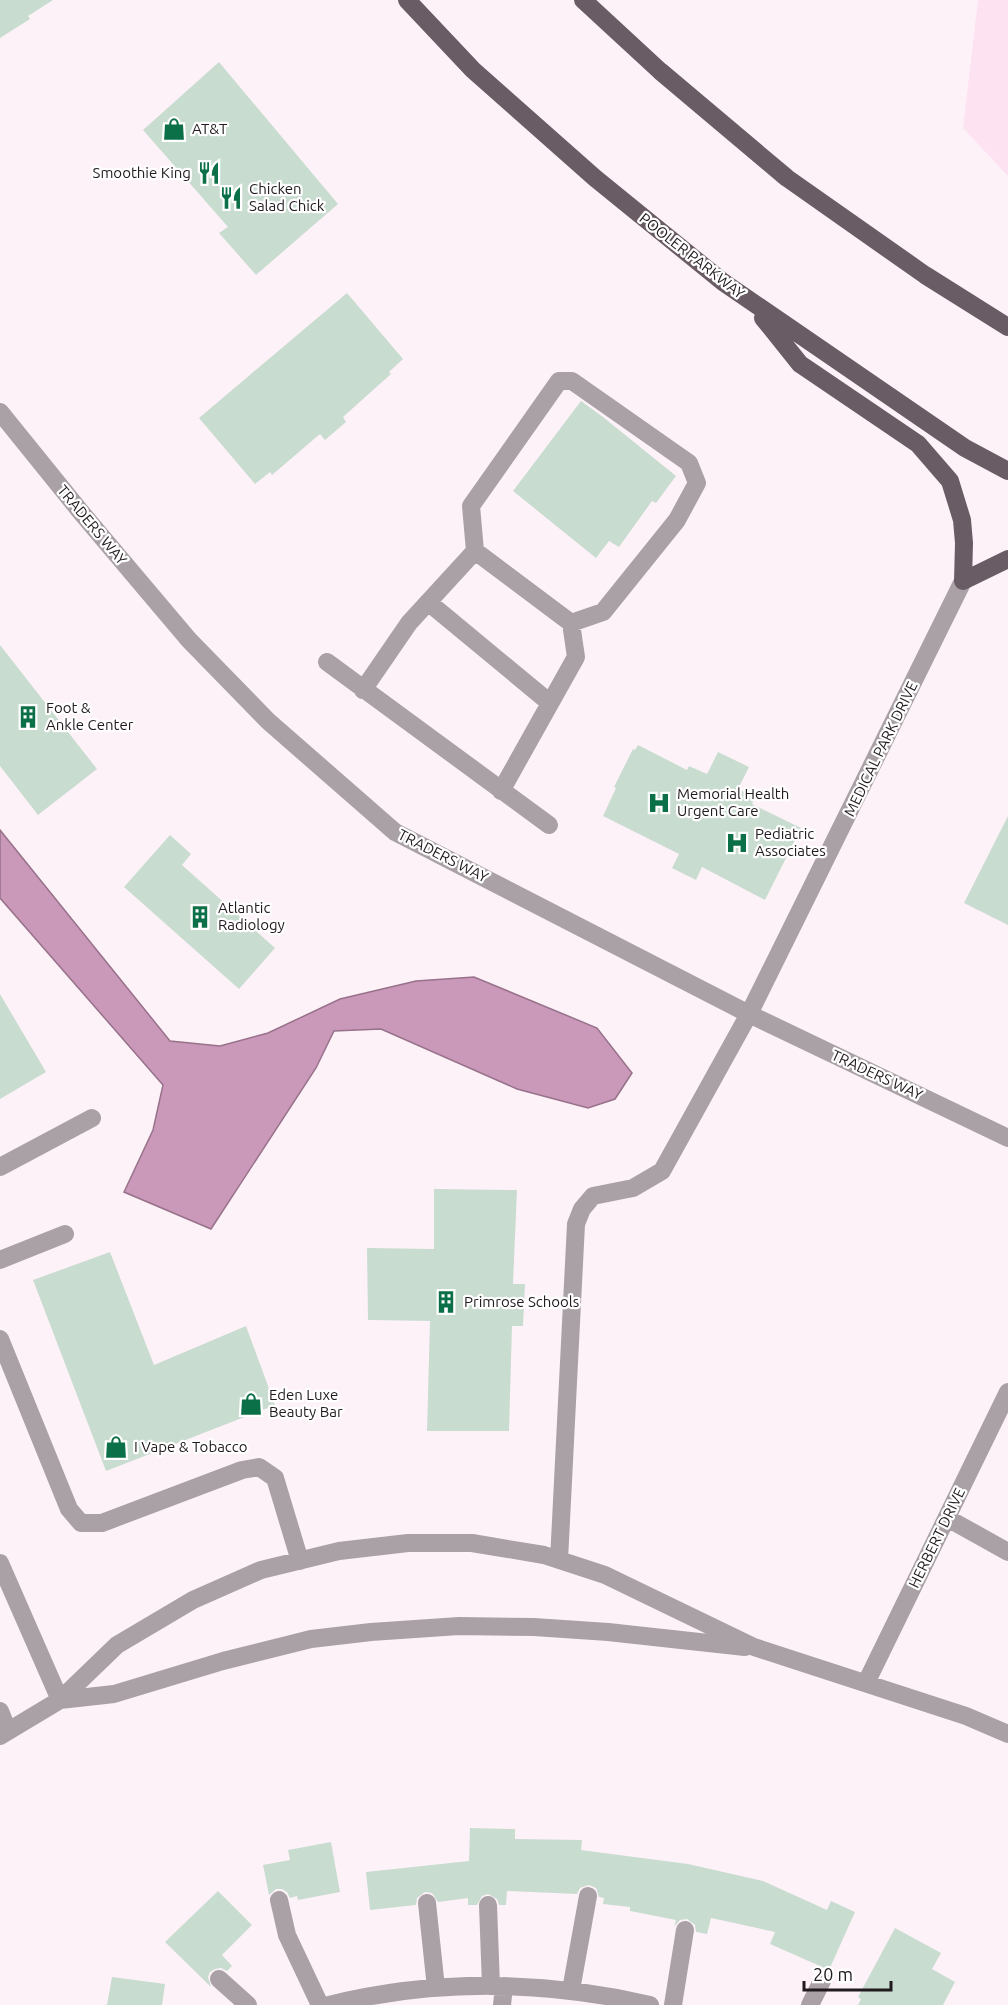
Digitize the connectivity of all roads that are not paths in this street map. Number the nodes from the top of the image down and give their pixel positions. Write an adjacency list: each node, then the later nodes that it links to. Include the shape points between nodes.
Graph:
1 (407, 0): 3 (main road, POOLER PARKWAY, via 473,70 595,178)
2 (583, 0): 4 (main road, via 787,178 925,275)
3 (751, 302): 6 (main road, POOLER PARKWAY, via 965,448); 9 (main road, via 800,364 918,444 950,482 962,520)
4 (1008, 327)
5 (0, 412): 17 (street, TRADERS WAY, via 189,640 268,722 395,832)
6 (1008, 471)
7 (475, 551): 10 (street); 11 (street); 11 (street, via 471,506 559,381 572,381 689,463 697,483 677,520 603,612)
8 (1008, 559): 9 (main road)
9 (963, 580): 17 (street, MEDICAL PARK DRIVE)
10 (428, 602): 13 (street); 14 (street)
11 (571, 623): 14 (street, via 576,657)
12 (327, 662): 13 (street)
13 (363, 690): 15 (street)
14 (550, 703): 15 (street)
15 (501, 791): 16 (street)
16 (549, 825)
17 (749, 1014): 19 (street, TRADERS WAY); 27 (street, MEDICAL PARK DRIVE, via 662,1171 633,1188 593,1196 576,1224)
18 (92, 1118): 20 (street)
19 (1008, 1138)
20 (0, 1167)
21 (65, 1234): 22 (street)
22 (0, 1260)
23 (0, 1339): 28 (street, via 69,1509 81,1523 102,1523 259,1467 275,1478)
24 (1008, 1392): 25 (street, HERBERT DRIVE)
25 (947, 1518): 26 (street); 31 (street, HERBERT DRIVE)
26 (1008, 1552)
27 (559, 1560): 28 (street, via 472,1543 418,1543 339,1551); 30 (street, via 605,1575)
28 (300, 1561): 32 (street, via 261,1570 193,1600 117,1645)
29 (0, 1563): 32 (street)
30 (754, 1647): 31 (street); 32 (street, via 534,1627 459,1626 371,1632 310,1640 114,1694)
31 (866, 1683): 34 (street)
32 (60, 1700): 36 (street)
33 (0, 1711): 36 (street)
34 (966, 1716): 35 (street); 37 (street)
35 (1008, 1721)
36 (4, 1733)
37 (1008, 1734)
38 (588, 1896): 47 (street)
39 (279, 1900): 50 (street, via 287,1935)
40 (428, 1903): 46 (street)
41 (488, 1905): 45 (street)
42 (685, 1930): 54 (street)
43 (219, 1979): 49 (street)
44 (822, 1981): 55 (street)
45 (497, 1986): 46 (street); 47 (street); 52 (street)
46 (436, 1988): 51 (street, via 390,1992)
47 (571, 1990): 48 (street)
48 (622, 2002): 53 (street)
49 (248, 2005)
50 (320, 2005)
51 (329, 2005)
52 (502, 2005)
53 (650, 2005)
54 (673, 2005)
55 (810, 2005)

